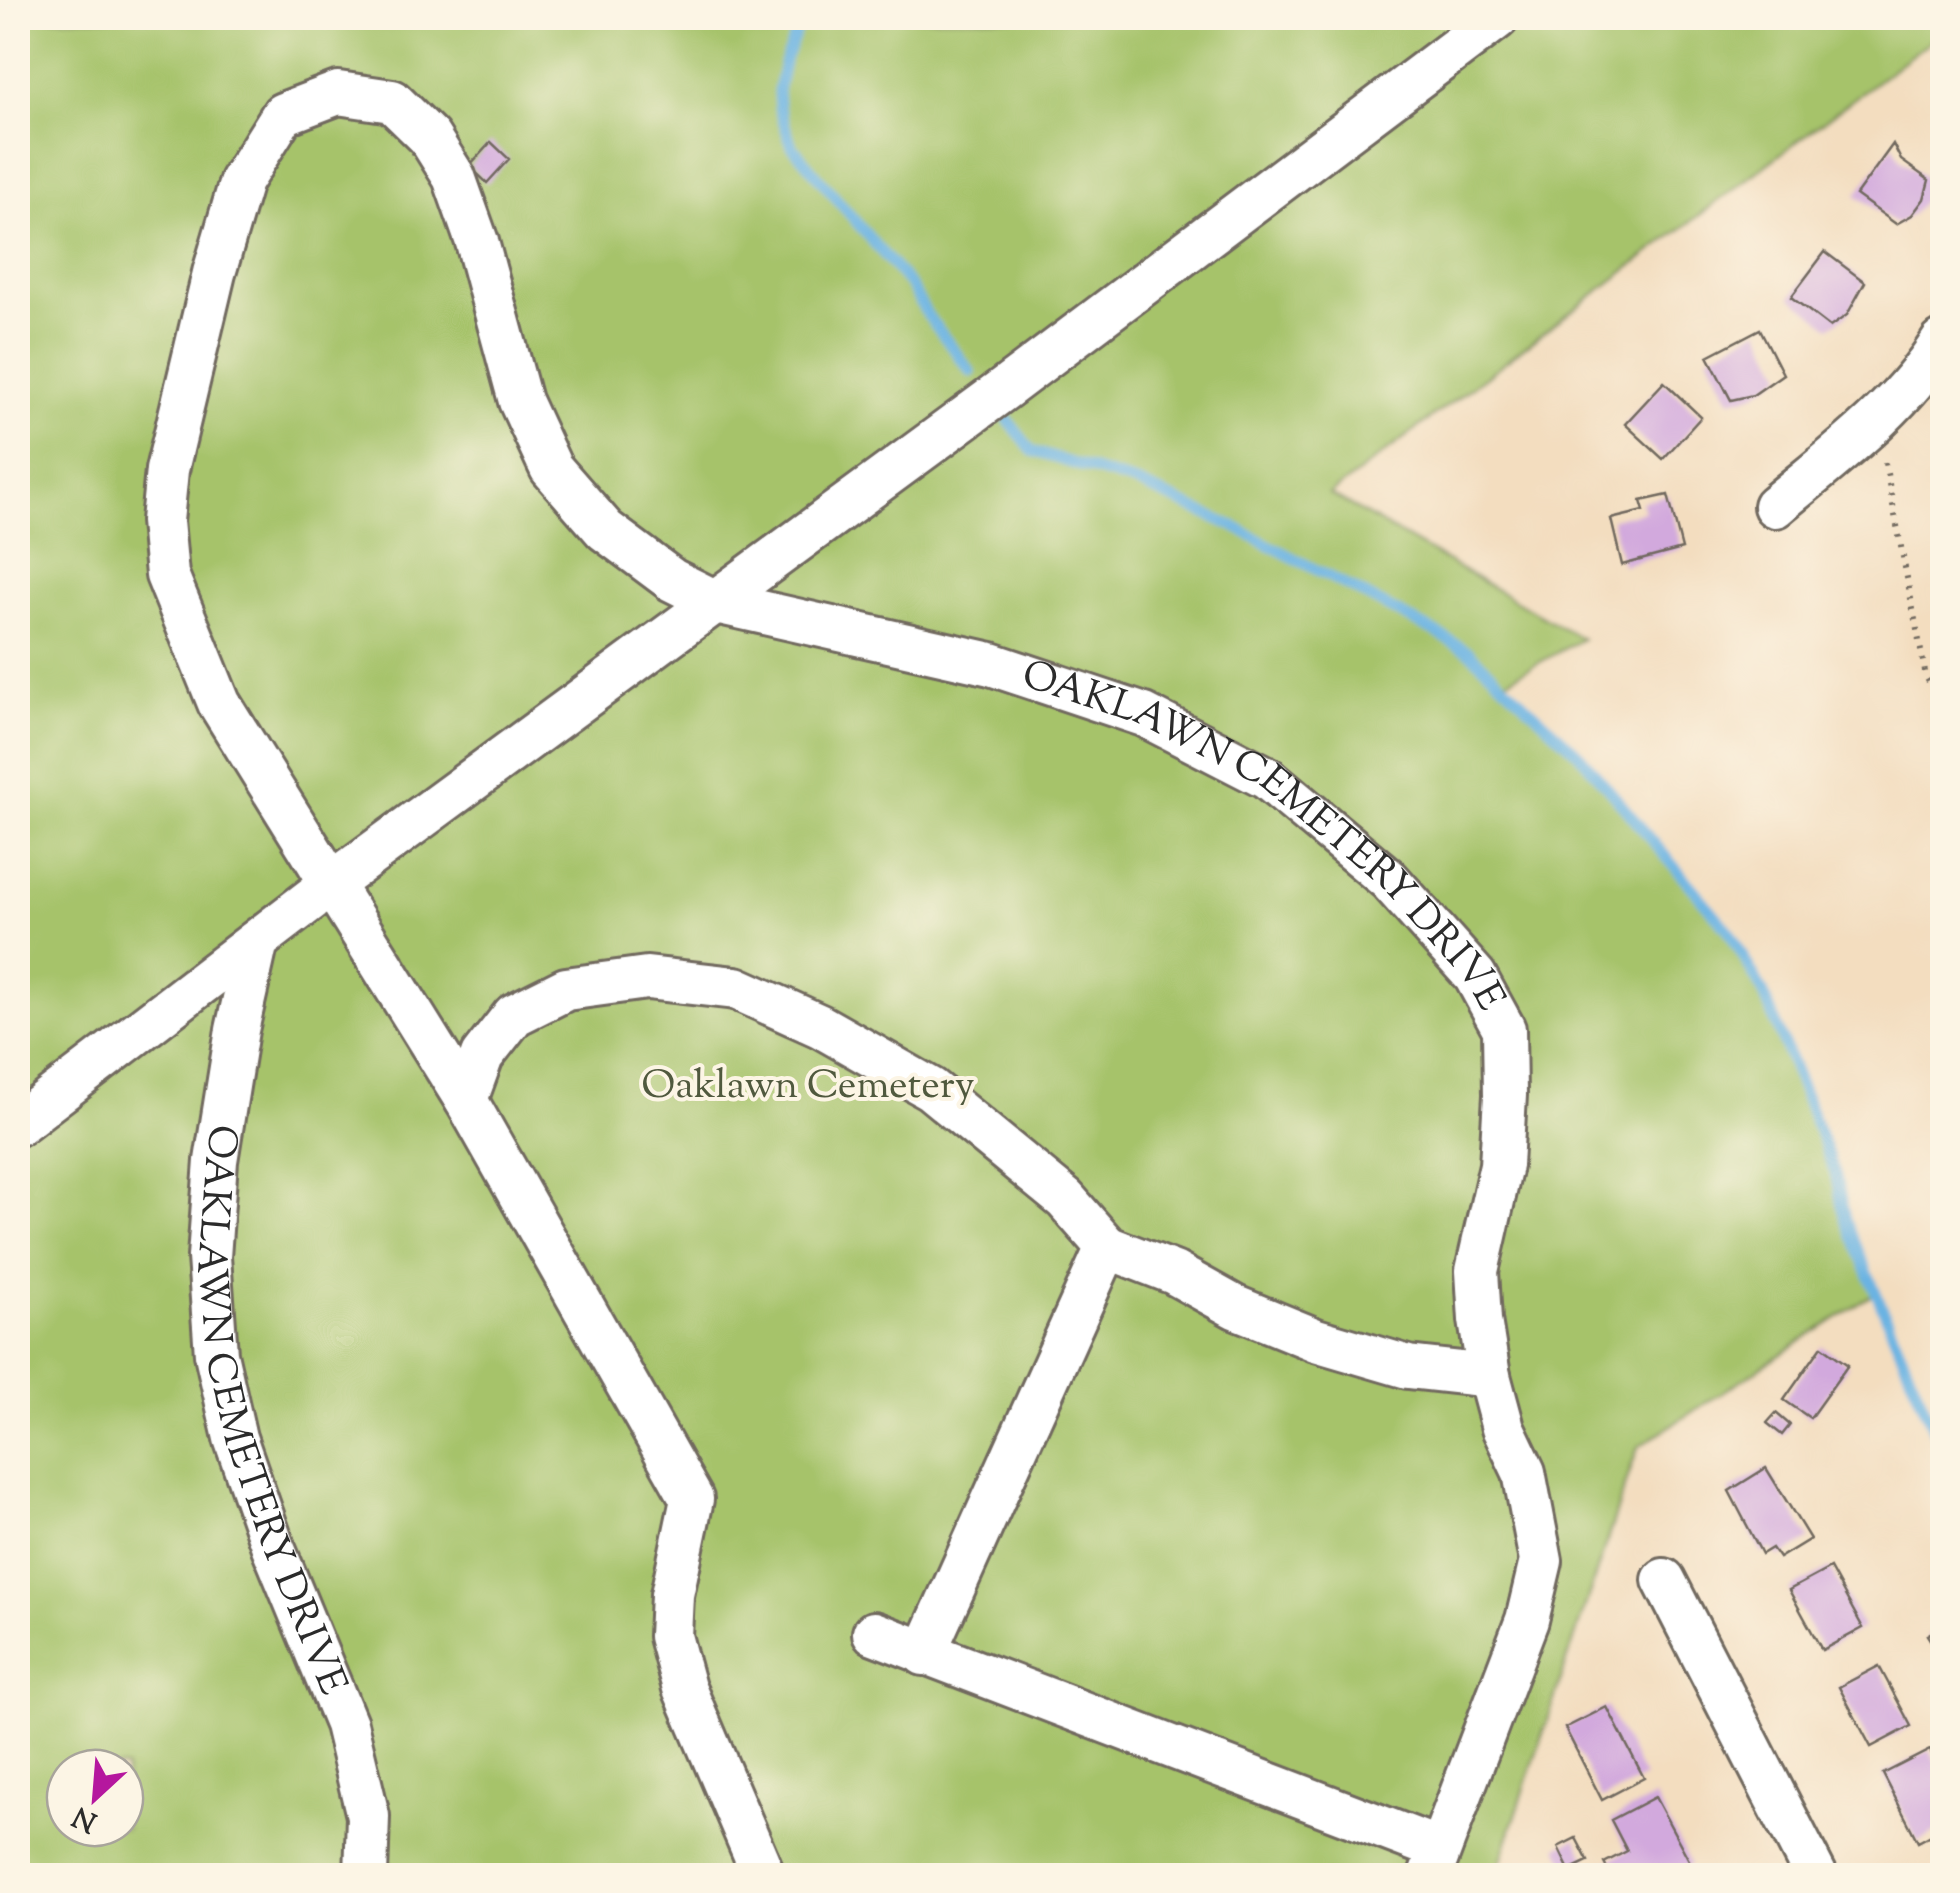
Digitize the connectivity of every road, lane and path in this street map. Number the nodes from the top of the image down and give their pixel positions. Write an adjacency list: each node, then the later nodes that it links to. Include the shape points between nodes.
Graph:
1 (1497, 18): 5 (street)
2 (1942, 342): 4 (street, via 1887,412)
3 (1884, 457): 6 (path, via 1923,666)
4 (1775, 506)
5 (716, 602): 7 (street); 7 (street, OAKLAWN CEMETERY DRIVE, via 672,580 605,530 551,468 520,402 454,177 429,137 392,101 338,93 283,114 241,181 167,470 162,522 167,575 219,703); 12 (street, OAKLAWN CEMETERY DRIVE, via 990,664 1144,714 1267,778 1389,880 1475,976 1504,1029 1501,1166 1476,1271)
6 (1942, 703)
7 (330, 884): 8 (street); 9 (street, OAKLAWN CEMETERY DRIVE)
8 (257, 941): 10 (street); 18 (street, OAKLAWN CEMETERY DRIVE, via 216,1161 208,1257 216,1354 235,1438 273,1547 346,1724 368,1816)
9 (466, 1100): 11 (street, via 482,1056 514,1015 566,990 647,978 736,988 931,1089 1064,1199); 19 (street, OAKLAWN CEMETERY DRIVE, via 692,1498 670,1636 684,1688)
10 (18, 1124)
11 (1108, 1247): 12 (street, via 1316,1340 1408,1367); 15 (street)
12 (1489, 1376): 16 (street, OAKLAWN CEMETERY DRIVE, via 1502,1428 1524,1472 1541,1561 1527,1620)
13 (1664, 1580): 17 (street)
14 (874, 1633): 15 (street, OAKLAWN CEMETERY DRIVE)
15 (924, 1654): 16 (street, OAKLAWN CEMETERY DRIVE)
16 (1435, 1862)
17 (1811, 1874)
18 (366, 1876)
19 (764, 1876)

